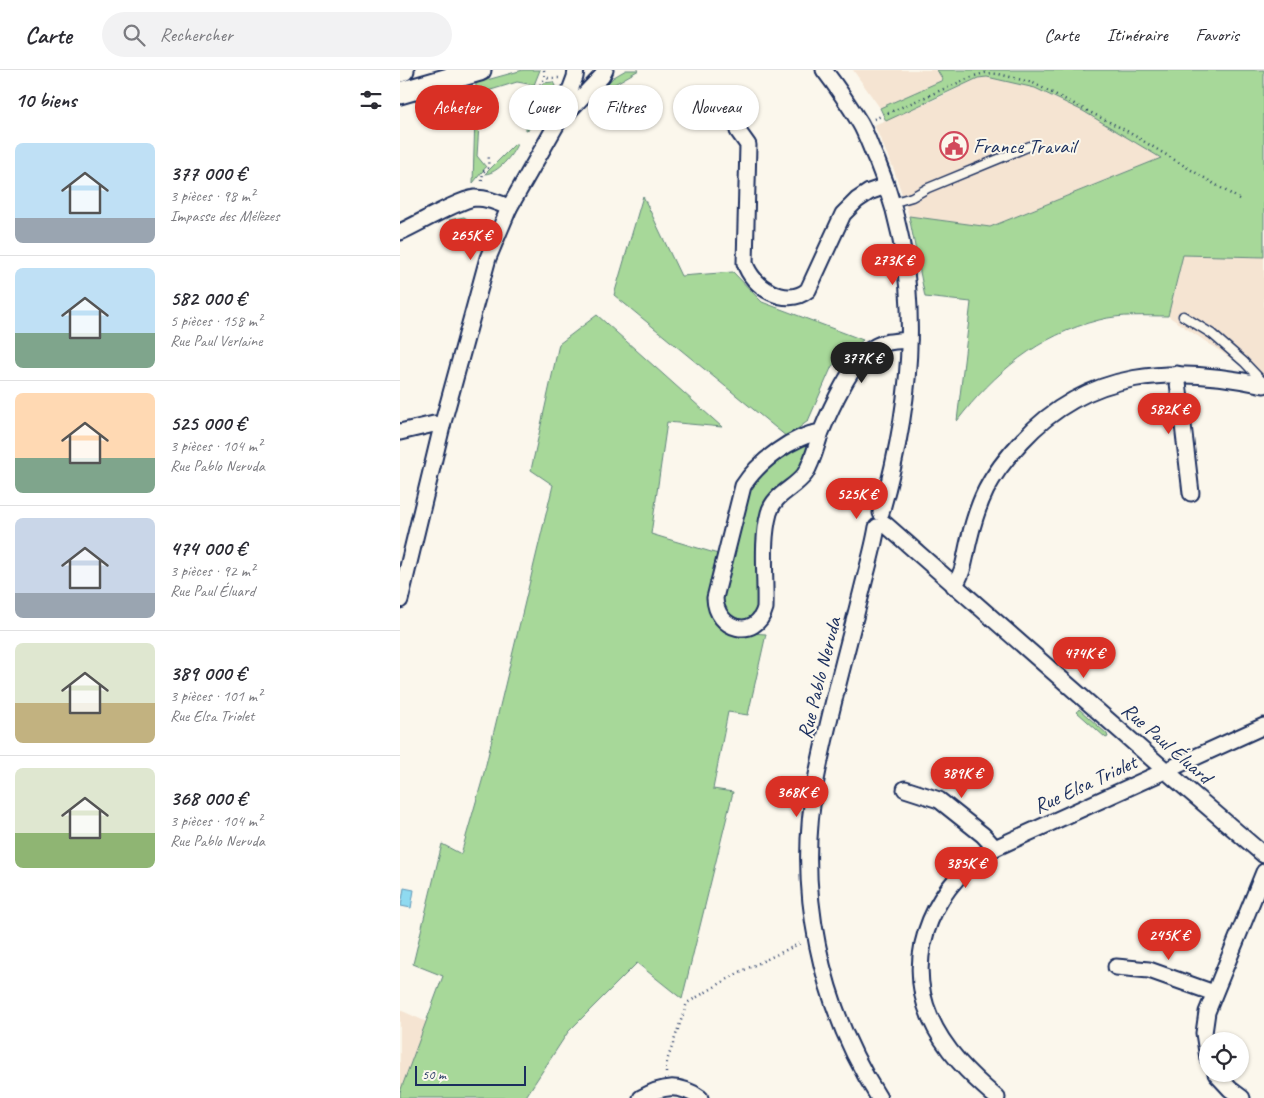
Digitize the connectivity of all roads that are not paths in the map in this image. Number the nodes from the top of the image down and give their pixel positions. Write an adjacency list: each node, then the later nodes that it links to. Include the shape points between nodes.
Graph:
1 (407, 70): 6 (lane)
2 (480, 70): 8 (main road)
3 (576, 70): 7 (street)
4 (605, 70): 9 (street)
5 (824, 70): 13 (street, Rue Pablo Neruda, via 861,125)
6 (400, 82)
7 (572, 85)
8 (400, 92)
9 (578, 101)
10 (553, 130): 15 (street)
11 (738, 130): 13 (street, via 748,145 744,263 756,282 775,294 788,297 802,295 808,290 843,214 869,192)
12 (1030, 146): 14 (lane)
13 (886, 186): 14 (street, Rue Pablo Neruda)
14 (892, 203): 18 (street, Rue Pablo Neruda, via 908,284)
15 (509, 208): 16 (street, via 497,201 474,198); 21 (street, via 483,272)
16 (400, 232)
17 (1183, 316): 20 (lane, via 1212,334)
18 (910, 340): 23 (street, via 879,344 859,360); 25 (street, Rue Pablo Neruda, via 903,417)
19 (1177, 374): 20 (street); 24 (street); 26 (street, via 1136,378 1105,386 1072,401 1031,430 999,468 987,488 975,517 962,573)
20 (1264, 384)
21 (442, 426): 22 (street, via 434,424); 27 (street)
22 (400, 432)
23 (821, 432): 23 (street, via 809,434 772,456 750,475 743,486 714,598 720,616 732,626 751,626 762,617 770,510 773,503 805,474)
24 (1191, 493)
25 (881, 521): 26 (street, Rue Paul Éluard); 41 (street, Rue Pablo Neruda, via 816,780 810,868 816,939 830,996 856,1057)
26 (954, 586): 29 (street, Rue Paul Éluard)
27 (400, 600)
28 (1264, 726): 29 (street, Rue Elsa Triolet)
29 (1166, 771): 31 (street, Rue Elsa Triolet); 32 (street, Rue Paul Éluard)
30 (904, 789): 31 (street, via 940,800)
31 (995, 848): 38 (street, Rue Elsa Triolet, via 956,877 939,901 924,939 920,974 924,1002 942,1040)
32 (1264, 855)
33 (1264, 872): 35 (street)
34 (1116, 967): 35 (street, via 1150,970)
35 (1214, 993): 36 (street)
36 (1205, 1032)
37 (1223, 1082): 42 (street)
38 (988, 1096)
39 (641, 1098): 40 (street, via 664,1088 686,1090)
40 (700, 1098)
41 (879, 1098)
42 (1242, 1098)

